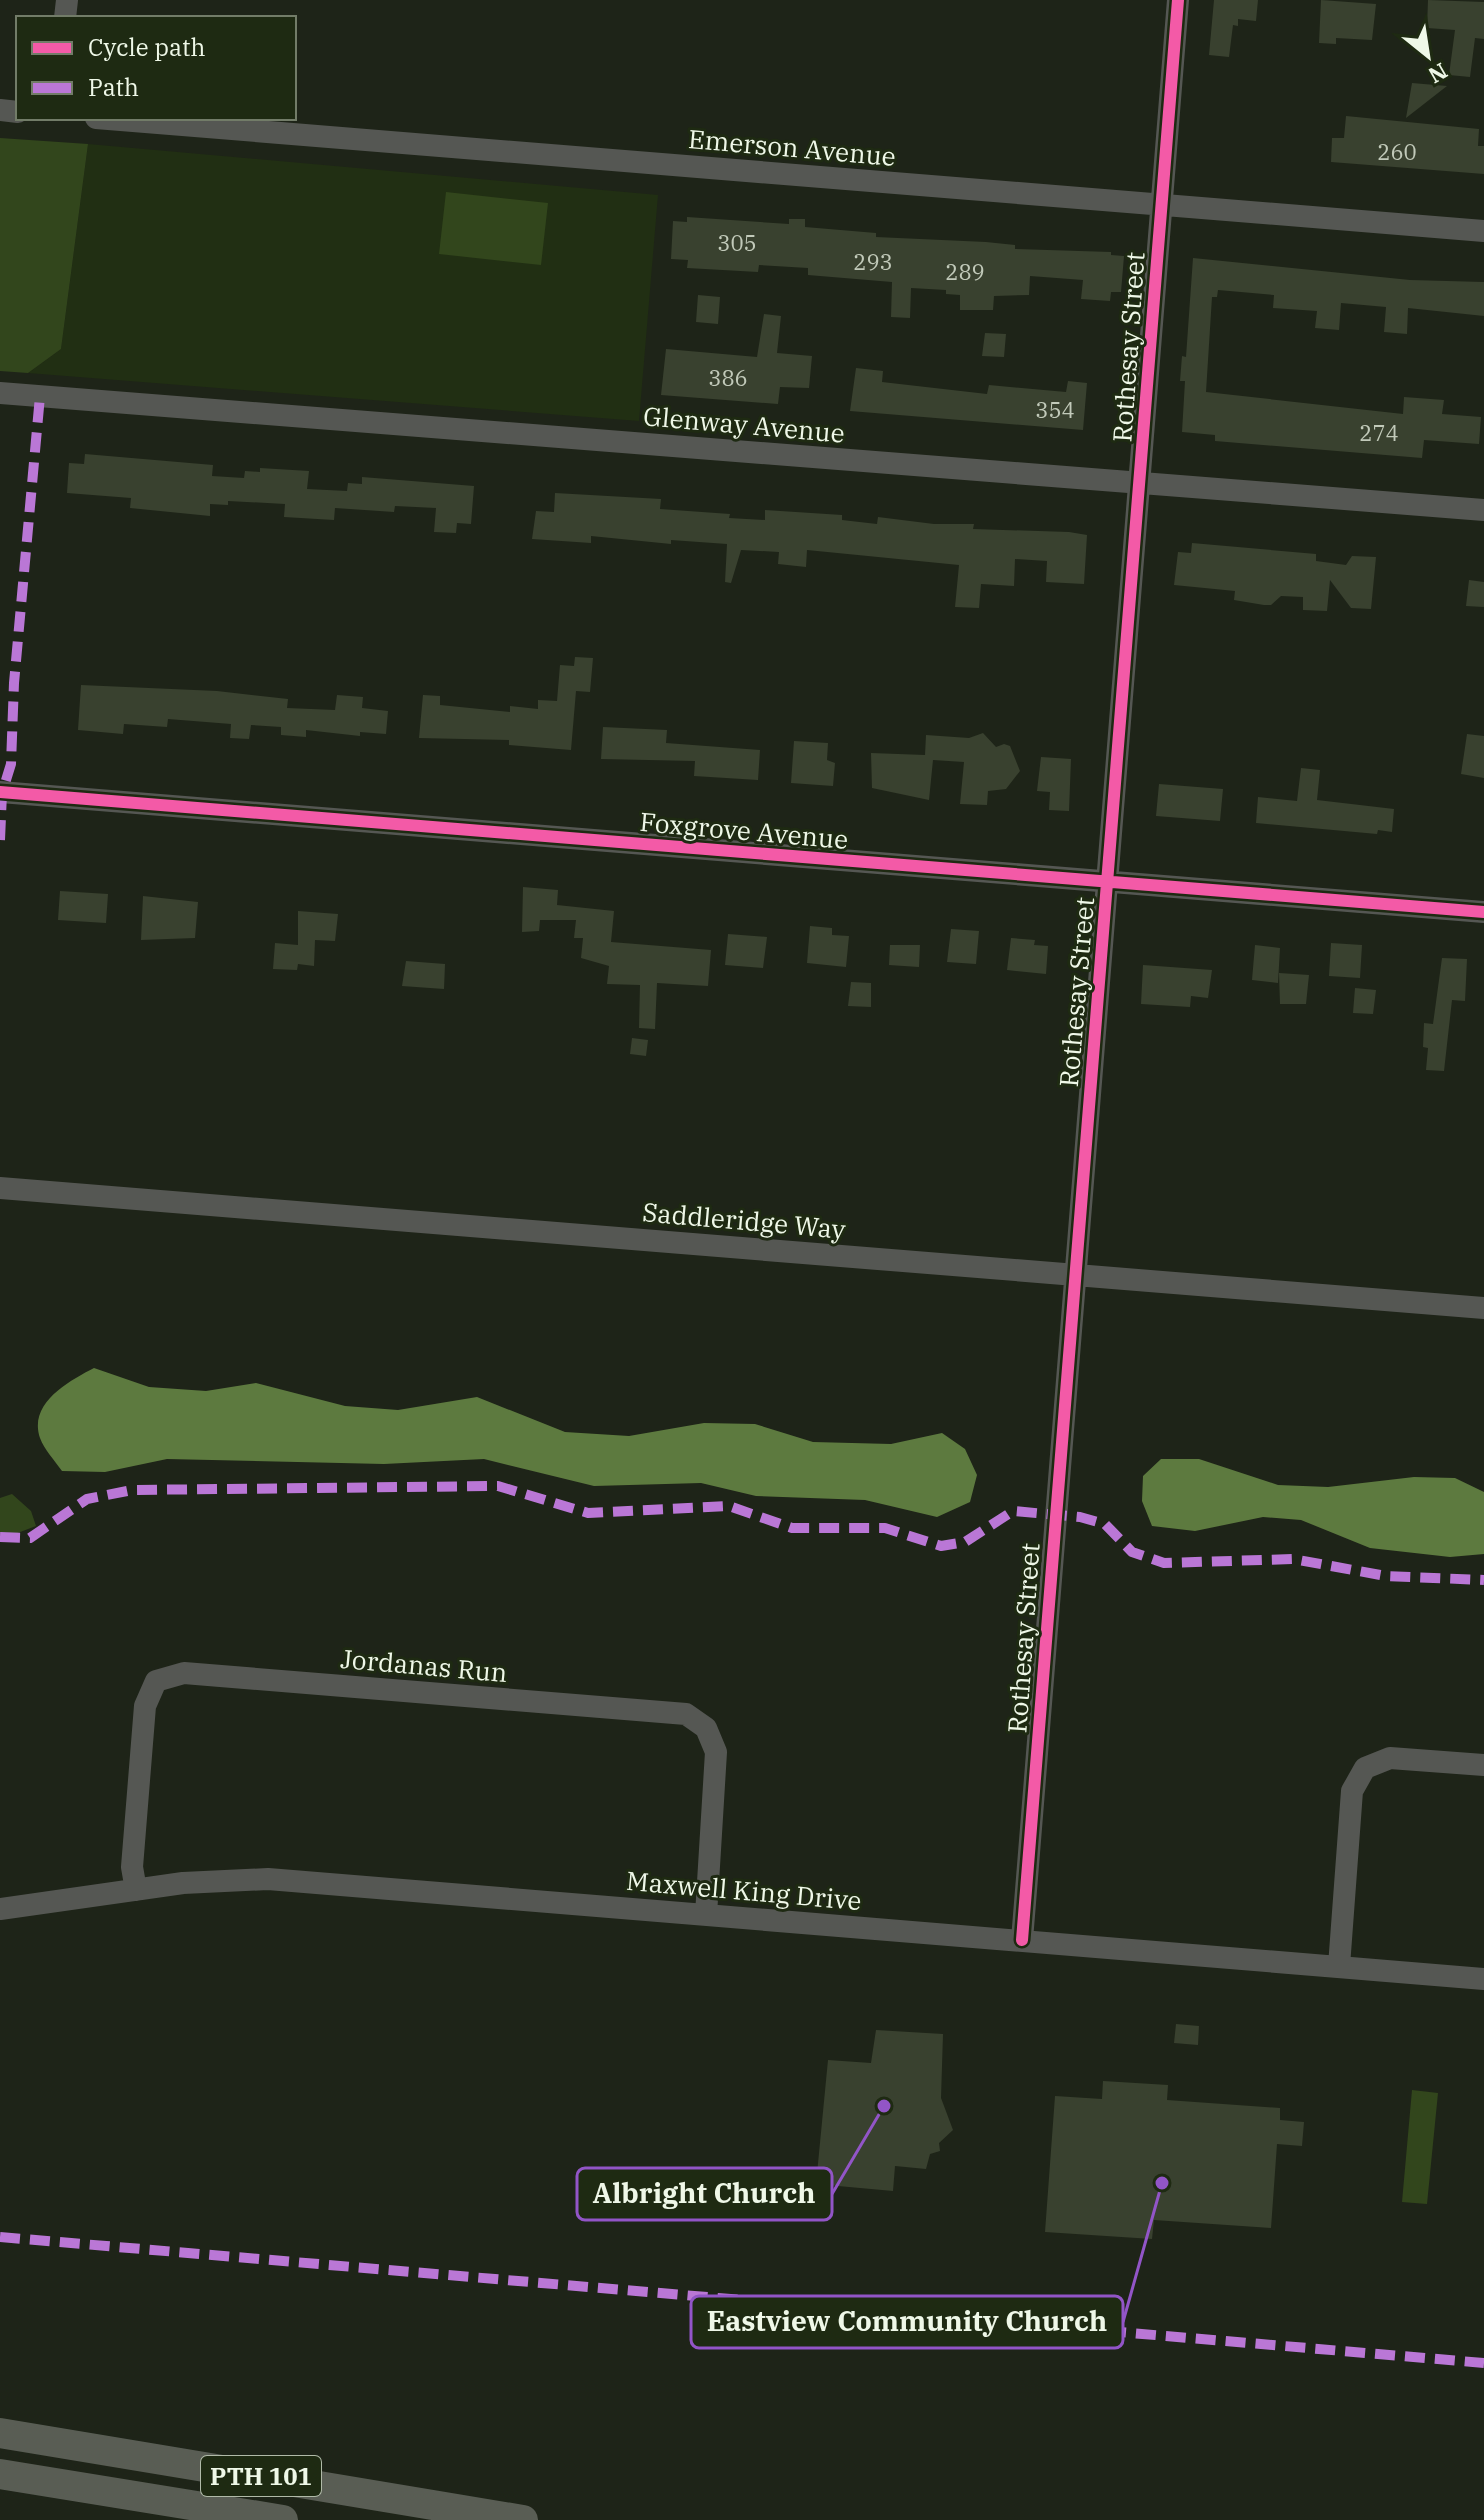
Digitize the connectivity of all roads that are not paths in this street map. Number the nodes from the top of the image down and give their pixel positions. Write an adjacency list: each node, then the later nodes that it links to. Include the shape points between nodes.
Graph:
1 (1178, 0): 3 (street, Rothesay Street)
2 (120, 120): 3 (street, Emerson Avenue)
3 (1161, 206): 4 (street, Emerson Avenue); 6 (street, Rothesay Street)
4 (1484, 231)
5 (0, 393): 6 (street, Glenway Avenue)
6 (1140, 484): 7 (street, Glenway Avenue); 9 (street, Rothesay Street)
7 (1484, 510)
8 (0, 792): 9 (street, Foxgrove Avenue)
9 (1108, 881): 10 (street, Foxgrove Avenue); 12 (street, Rothesay Street)
10 (1484, 912)
11 (0, 1188): 12 (street, Saddleridge Way)
12 (1074, 1275): 13 (street, Saddleridge Way); 18 (street, Rothesay Street)
13 (1484, 1308)
14 (1484, 1765): 19 (street, via 1390,1758 1365,1768 1352,1791)
15 (136, 1890): 16 (street, Maxwell King Drive); 17 (street, Maxwell King Drive, via 268,1879); 17 (street, Jordanas Run, via 132,1867 145,1706 156,1681 184,1673 686,1714 706,1728 716,1752)
16 (0, 1909)
17 (706, 1915): 18 (street, Maxwell King Drive)
18 (1022, 1940): 19 (street, Maxwell King Drive)
19 (1339, 1966): 20 (street, Maxwell King Drive)
20 (1484, 1979)
21 (0, 2433): 24 (highway, PTH 101)
22 (0, 2474): 23 (highway, PTH 101)
23 (283, 2520)
24 (523, 2520)

